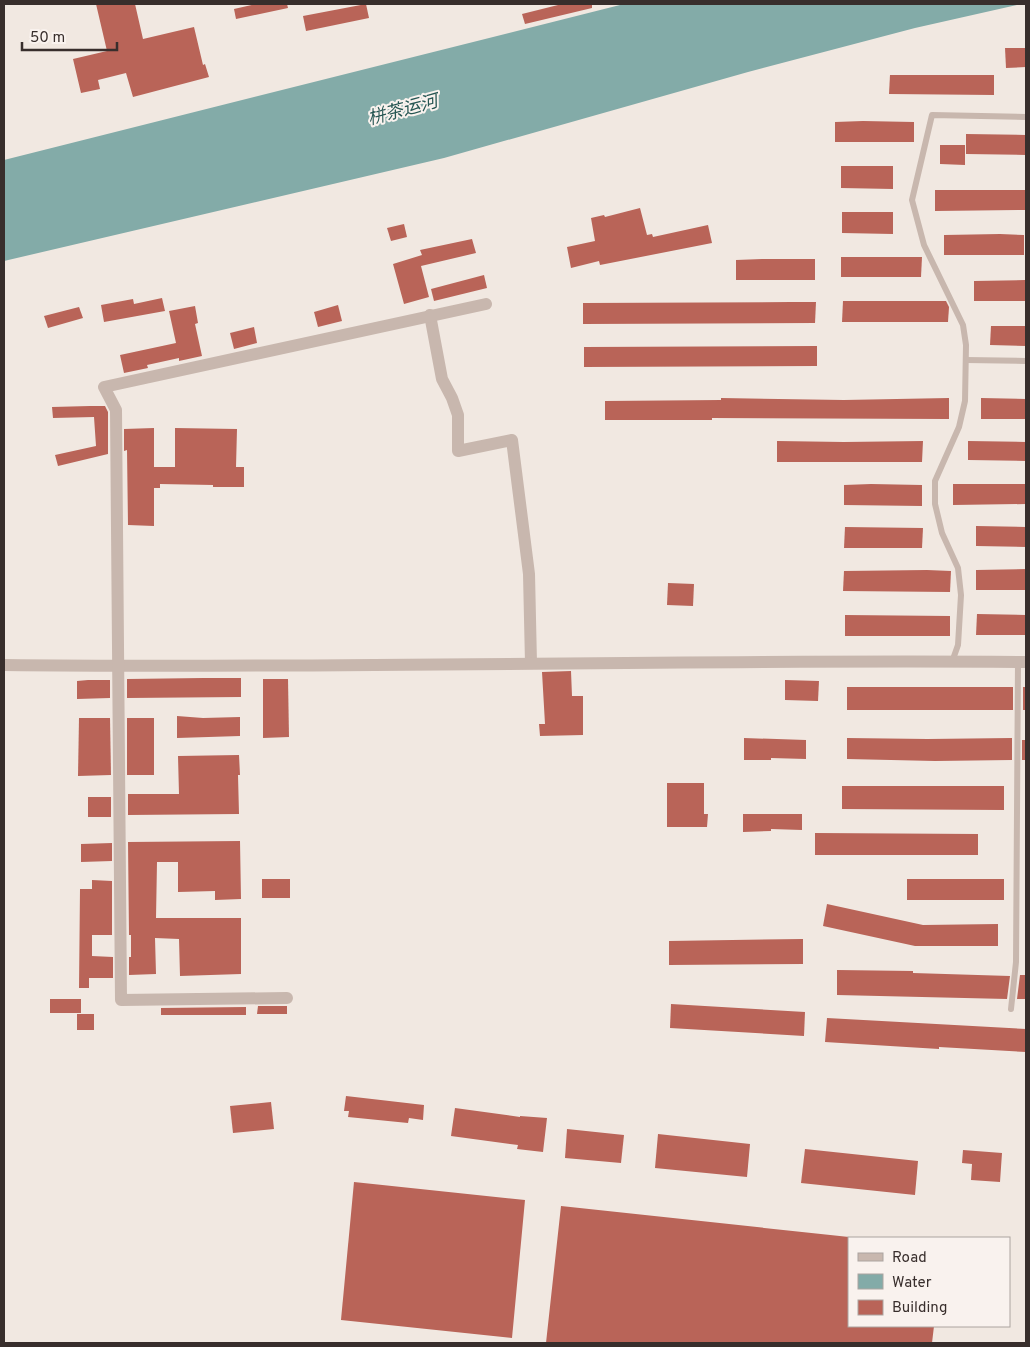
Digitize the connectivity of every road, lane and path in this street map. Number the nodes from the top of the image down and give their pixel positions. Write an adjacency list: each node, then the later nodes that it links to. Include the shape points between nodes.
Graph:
1 (1026, 117): 4 (lane, via 932,115 919,166 912,200 924,245 963,325)
2 (486, 304): 3 (street)
3 (430, 315): 8 (street, via 442,379 458,416 458,452 512,440 529,574); 10 (street, via 116,384)
4 (966, 360): 5 (lane); 6 (lane, via 965,402 959,427 935,481 935,504 942,533 958,568 961,595 958,645)
5 (1026, 360)
6 (952, 662): 7 (street); 8 (street)
7 (1022, 662): 12 (lane, via 1016,962)
8 (531, 663): 10 (street)
9 (4, 665): 10 (street)
10 (118, 666): 11 (street, via 121,1000)
11 (287, 998)
12 (1011, 1009)

